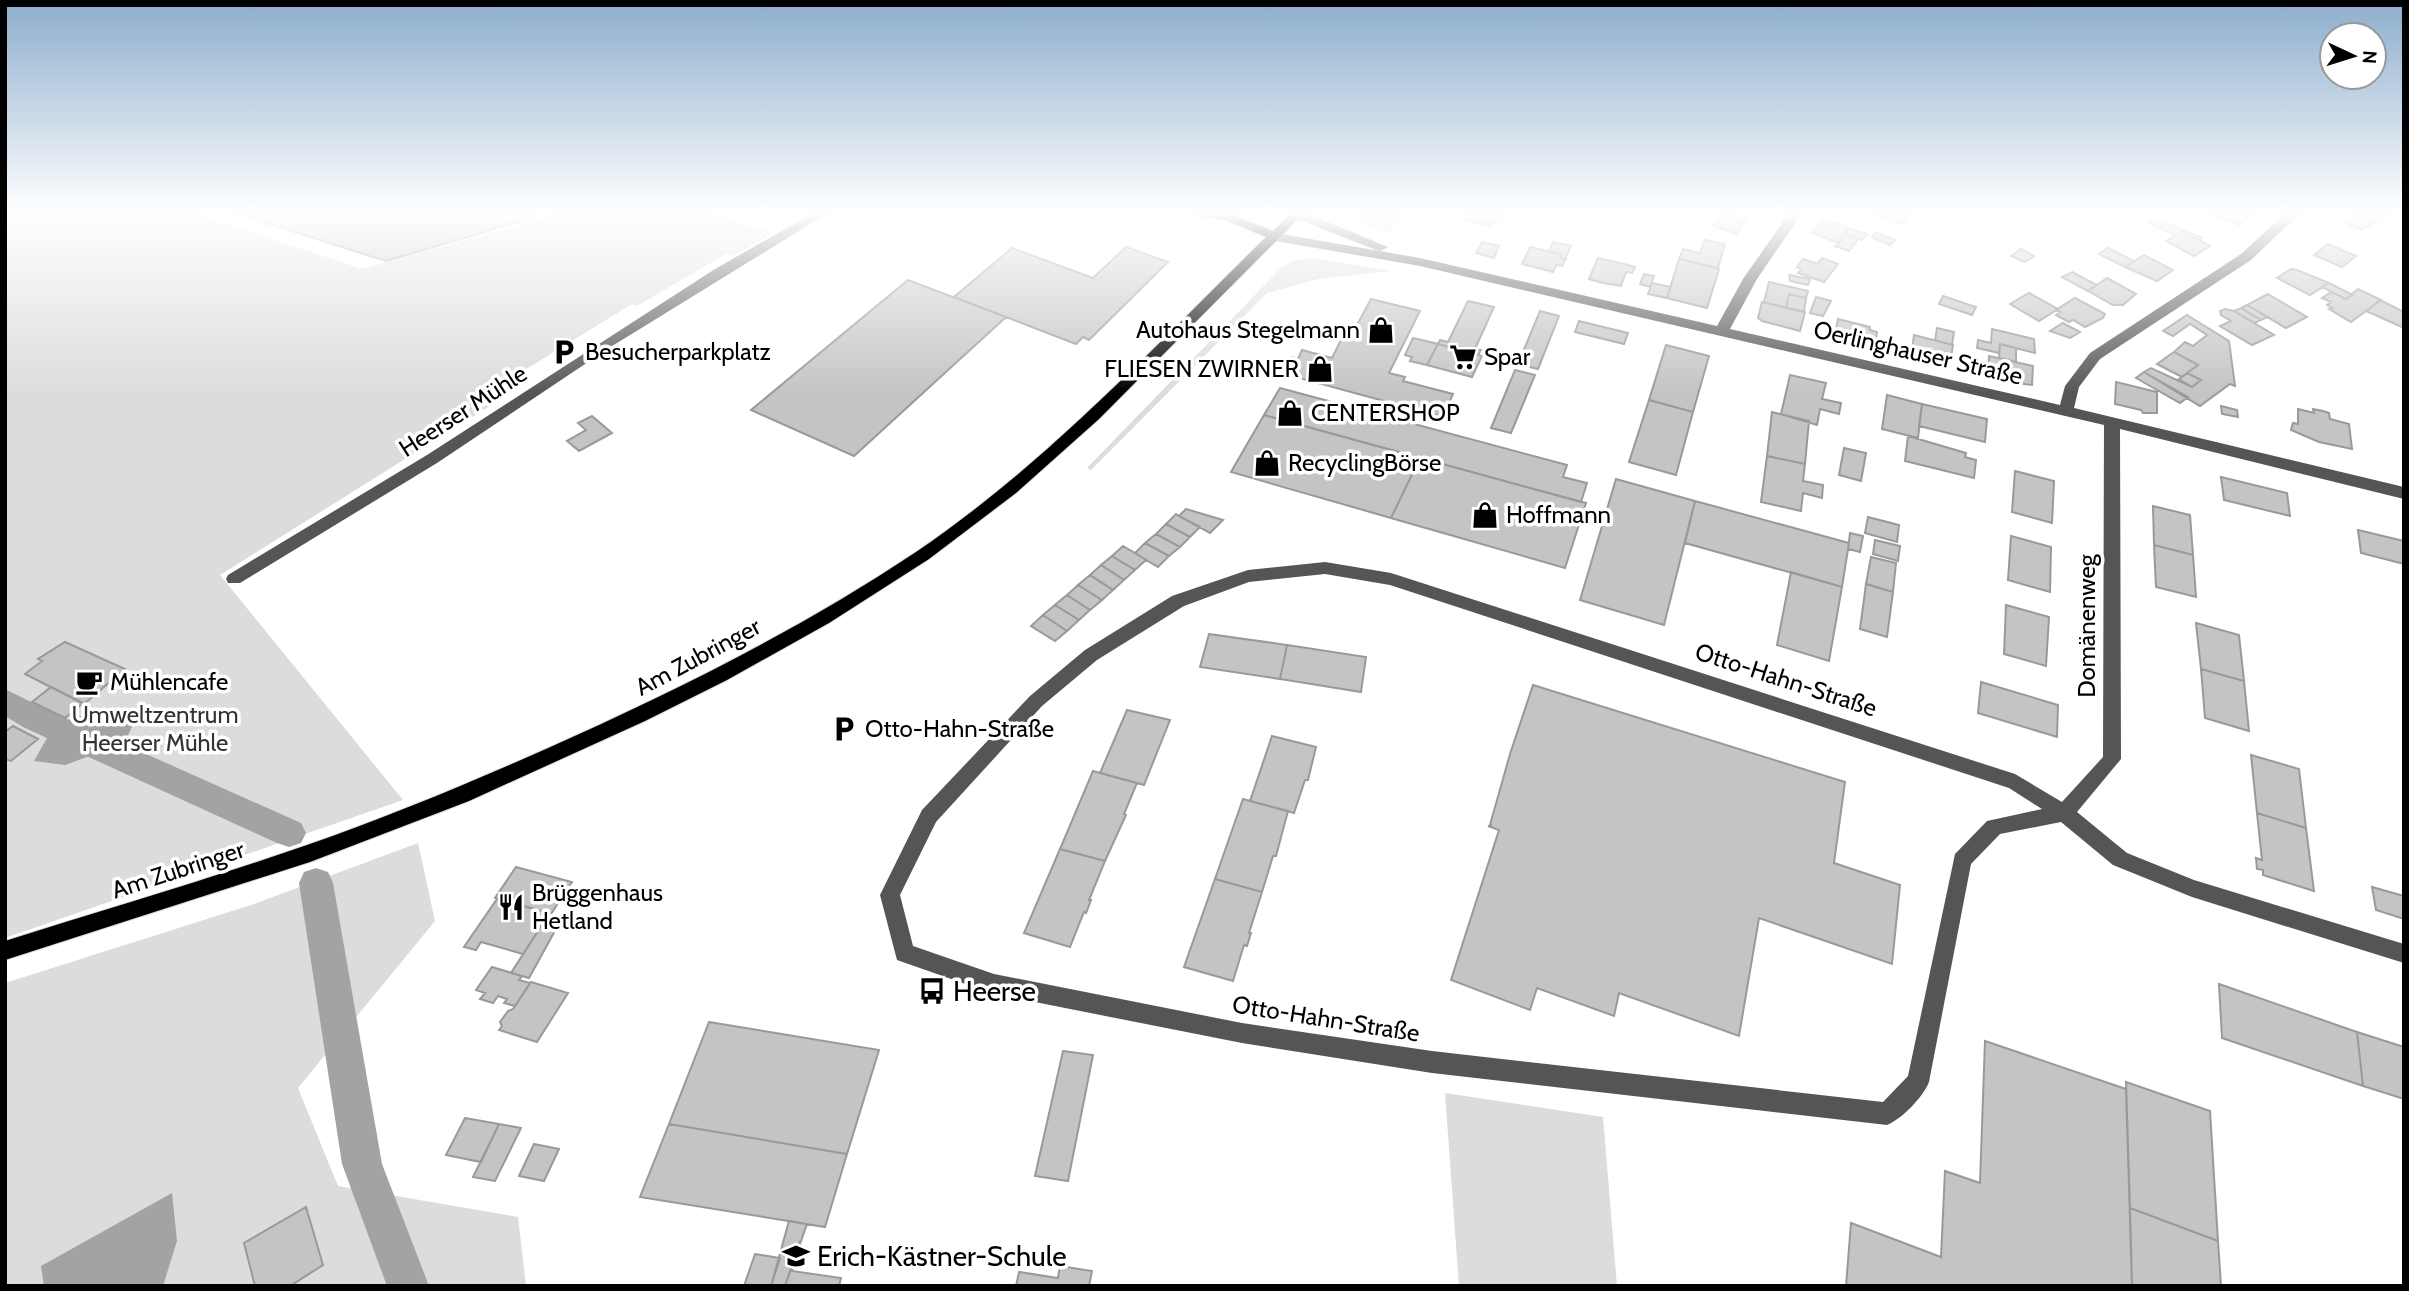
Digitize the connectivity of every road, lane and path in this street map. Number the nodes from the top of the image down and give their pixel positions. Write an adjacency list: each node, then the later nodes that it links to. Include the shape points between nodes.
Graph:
1 (719, 273): 10 (street, Heerser Mühle, via 432,460)
2 (1239, 273): 12 (main road, Am Zubringer, via 1094,415 1010,489 923,555 721,675 462,795 310,853)
3 (1470, 273): 6 (street, Oerlinghauser Straße)
4 (1754, 273): 6 (street)
5 (2221, 273): 7 (street, via 2095,356 2072,386)
6 (1722, 330): 7 (street, Oerlinghauser Straße)
7 (2066, 411): 8 (street, Oerlinghauser Straße)
8 (2112, 422): 9 (street, Oerlinghauser Straße); 11 (street, Domänenweg, via 2112,759)
9 (2404, 493)
10 (234, 579)
11 (2064, 813): 11 (street, Otto-Hahn-Straße, via 2015,782 1391,579 1325,568 1248,576 1178,601 1091,655 1036,701 929,816 890,895 904,953 994,984 1242,1033 1432,1062 1887,1115 1918,1082 1962,860 1994,827); 13 (street, Otto-Hahn-Straße, via 2120,859 2192,888)
12 (5, 951)
13 (2404, 954)

